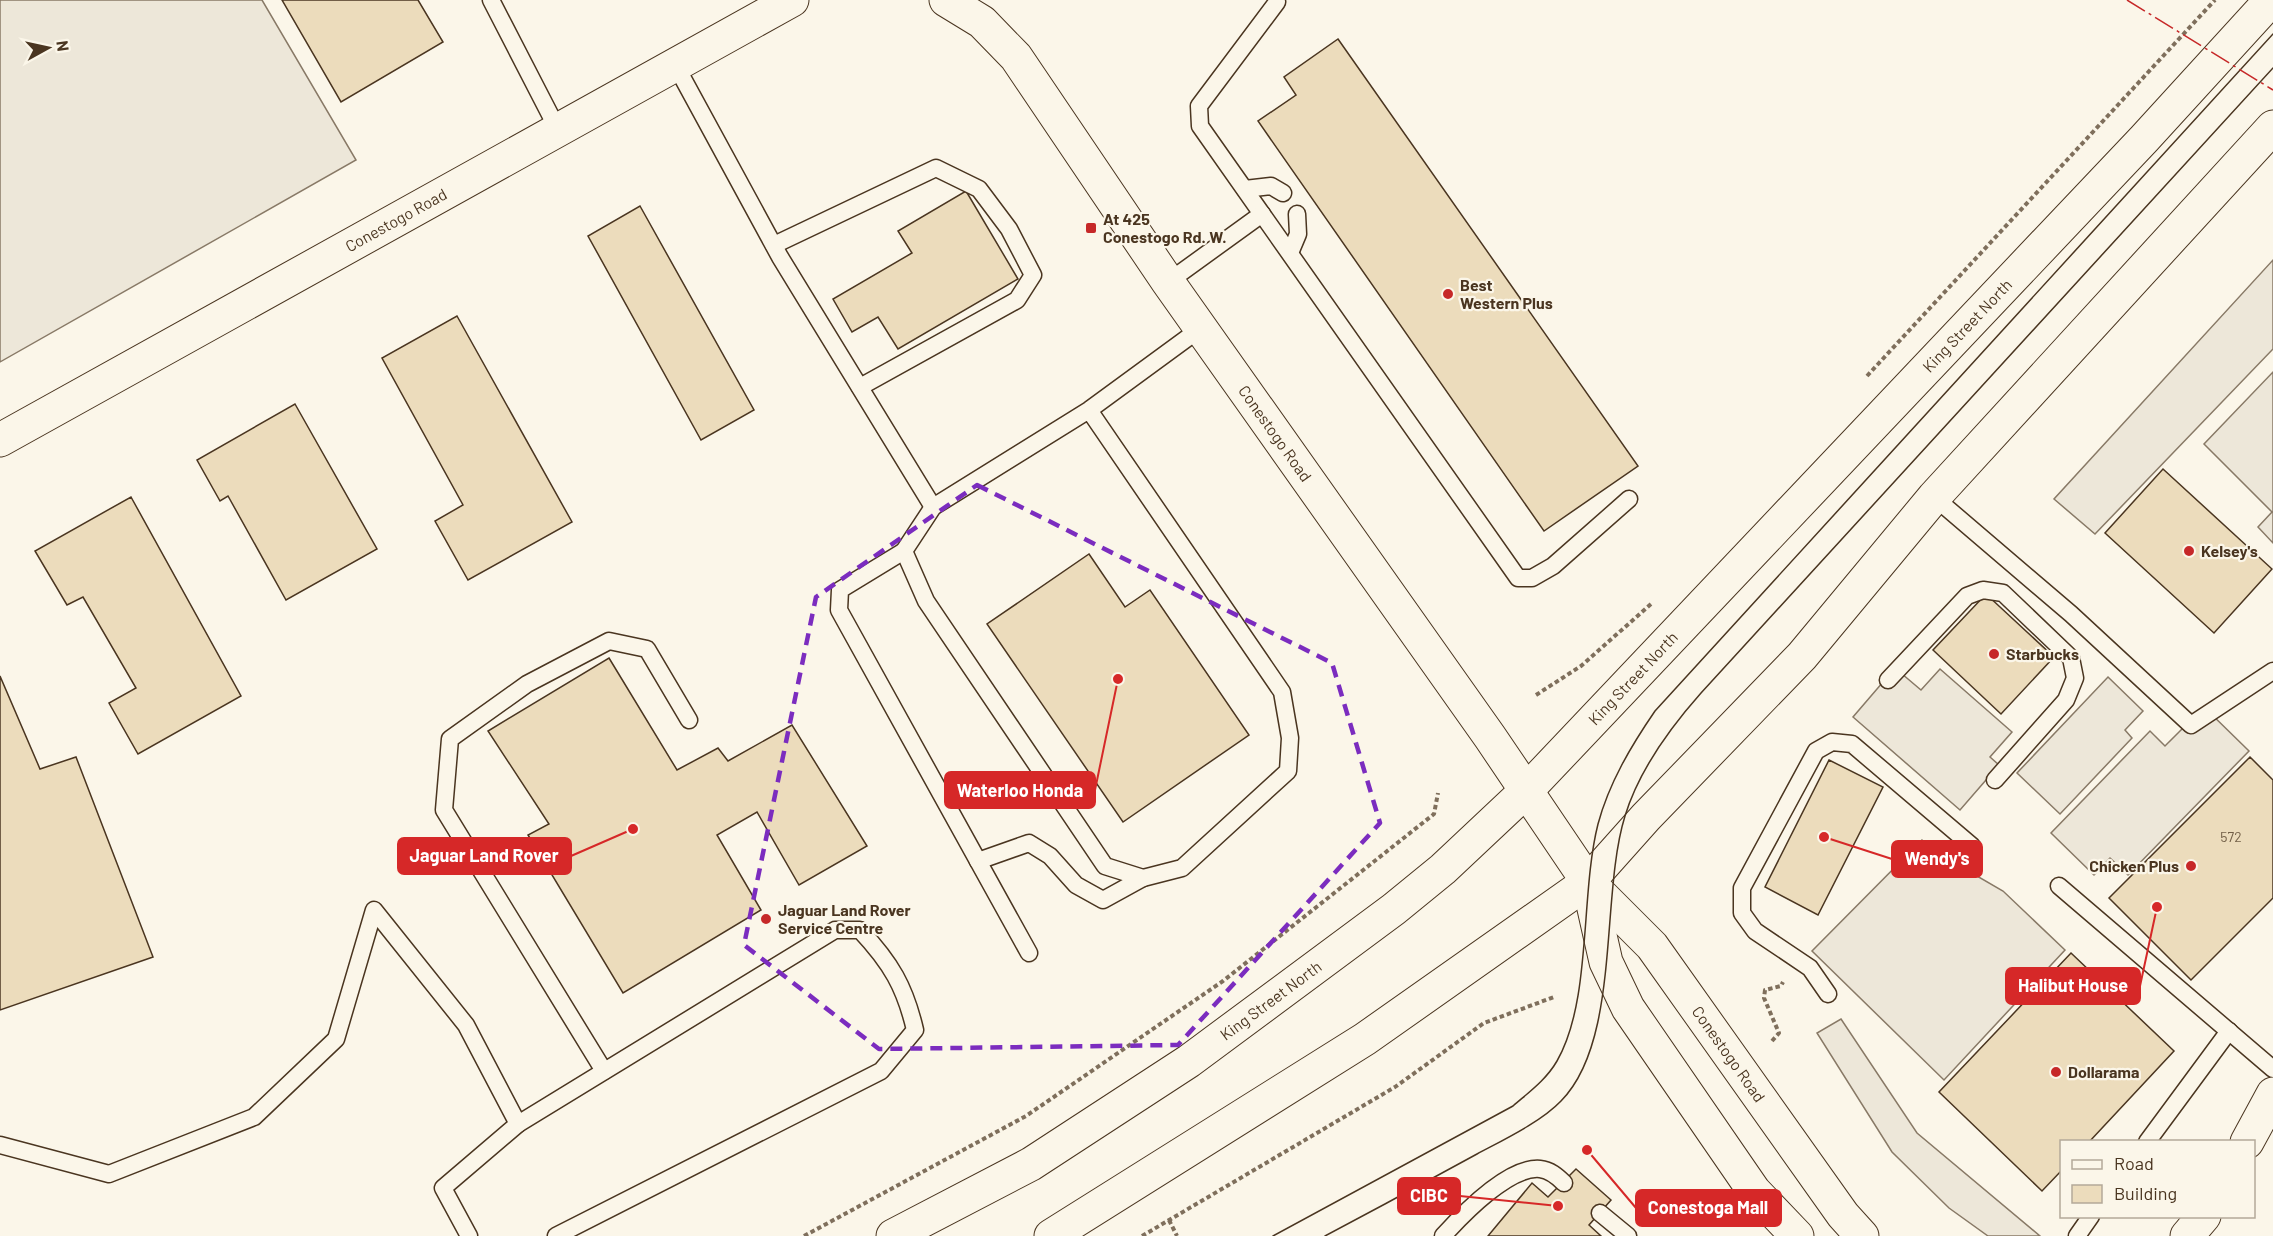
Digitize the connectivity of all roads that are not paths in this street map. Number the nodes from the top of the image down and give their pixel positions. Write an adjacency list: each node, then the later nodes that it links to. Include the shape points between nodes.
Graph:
1 (491, 0): 9 (lane)
2 (792, 0): 6 (main road, Conestogo Road)
3 (946, 0): 16 (main road, Conestogo Road, via 982,22 1016,57)
4 (2271, 0): 29 (main road, King Street North)
5 (1277, 2): 10 (lane, via 1199,106 1200,126)
6 (755, 8): 7 (main road, Conestogo Road)
7 (675, 64): 9 (main road, Conestogo Road); 14 (lane)
8 (2273, 127): 21 (main road)
9 (558, 130): 20 (main road, Conestogo Road)
10 (1245, 189): 11 (lane, via 1271,186); 12 (lane)
11 (1283, 193)
12 (1262, 214): 15 (lane); 16 (lane)
13 (1297, 214): 15 (lane, via 1298,234)
14 (774, 245): 18 (lane); 18 (lane, via 936,168 979,189 1009,229 1033,275 1017,300)
15 (1290, 253): 22 (lane, via 1518,578 1532,578 1554,566)
16 (1168, 282): 17 (main road, Conestogo Road)
17 (1201, 328): 19 (lane); 29 (main road, Conestogo Road)
18 (860, 387): 23 (lane)
19 (1089, 410): 23 (lane); 32 (lane, via 1282,692 1290,738 1288,771 1182,868)
20 (0, 440)
21 (1934, 497): 25 (lane, via 2071,614 2191,725); 33 (main road, via 1802,656)
22 (1629, 500)
23 (933, 507): 24 (lane)
24 (904, 551): 31 (lane, via 840,590 839,610); 32 (lane, via 926,601 1105,866)
25 (2273, 671)
26 (1888, 680): 28 (lane, via 1968,596 1983,590 2003,593 2071,658 2075,678 2066,700)
27 (689, 720): 39 (lane, via 647,650 609,641 527,684 450,739 444,810)
28 (1995, 780)
29 (1527, 790): 33 (main road, Conestogo Road); 52 (main road, King Street North, via 1394,909 1189,1061 1031,1164)
30 (1972, 846): 36 (lane, via 1852,744 1832,742 1816,752 1742,888 1742,913 1755,931 1810,968)
31 (978, 861): 32 (lane, via 1029,843 1050,856 1076,885 1103,900); 35 (lane)
32 (1143, 878)
33 (1588, 882): 53 (main road, via 1365,1039); 56 (main road, Conestogo Road, via 1606,962 1628,1008 1754,1191); 57 (main road, Conestogo Road, via 1652,946)
34 (2059, 886): 37 (lane)
35 (1029, 953)
36 (1828, 994)
37 (2229, 1031): 38 (lane); 42 (lane)
38 (2273, 1069)
39 (604, 1071): 41 (lane); 51 (lane, via 835,930 860,930 886,958 909,1003 915,1030 881,1071)
40 (2273, 1094): 43 (main road)
41 (518, 1124): 44 (lane, via 466,1026 374,910 336,1039 254,1117 109,1174); 50 (lane, via 443,1188)
42 (2148, 1140)
43 (2248, 1140)
44 (0, 1145)
45 (1564, 1183): 54 (lane, via 1541,1169 1509,1177)
46 (1600, 1213): 55 (lane)
47 (2090, 1218): 58 (lane)
48 (2202, 1218): 59 (main road)
49 (2209, 1218): 60 (main road)
50 (469, 1236)
51 (556, 1236)
52 (893, 1236)
53 (1051, 1236)
54 (1443, 1236)
55 (1628, 1236)
56 (1797, 1236)
57 (1862, 1236)
58 (2077, 1236)
59 (2187, 1236)
60 (2204, 1236)

